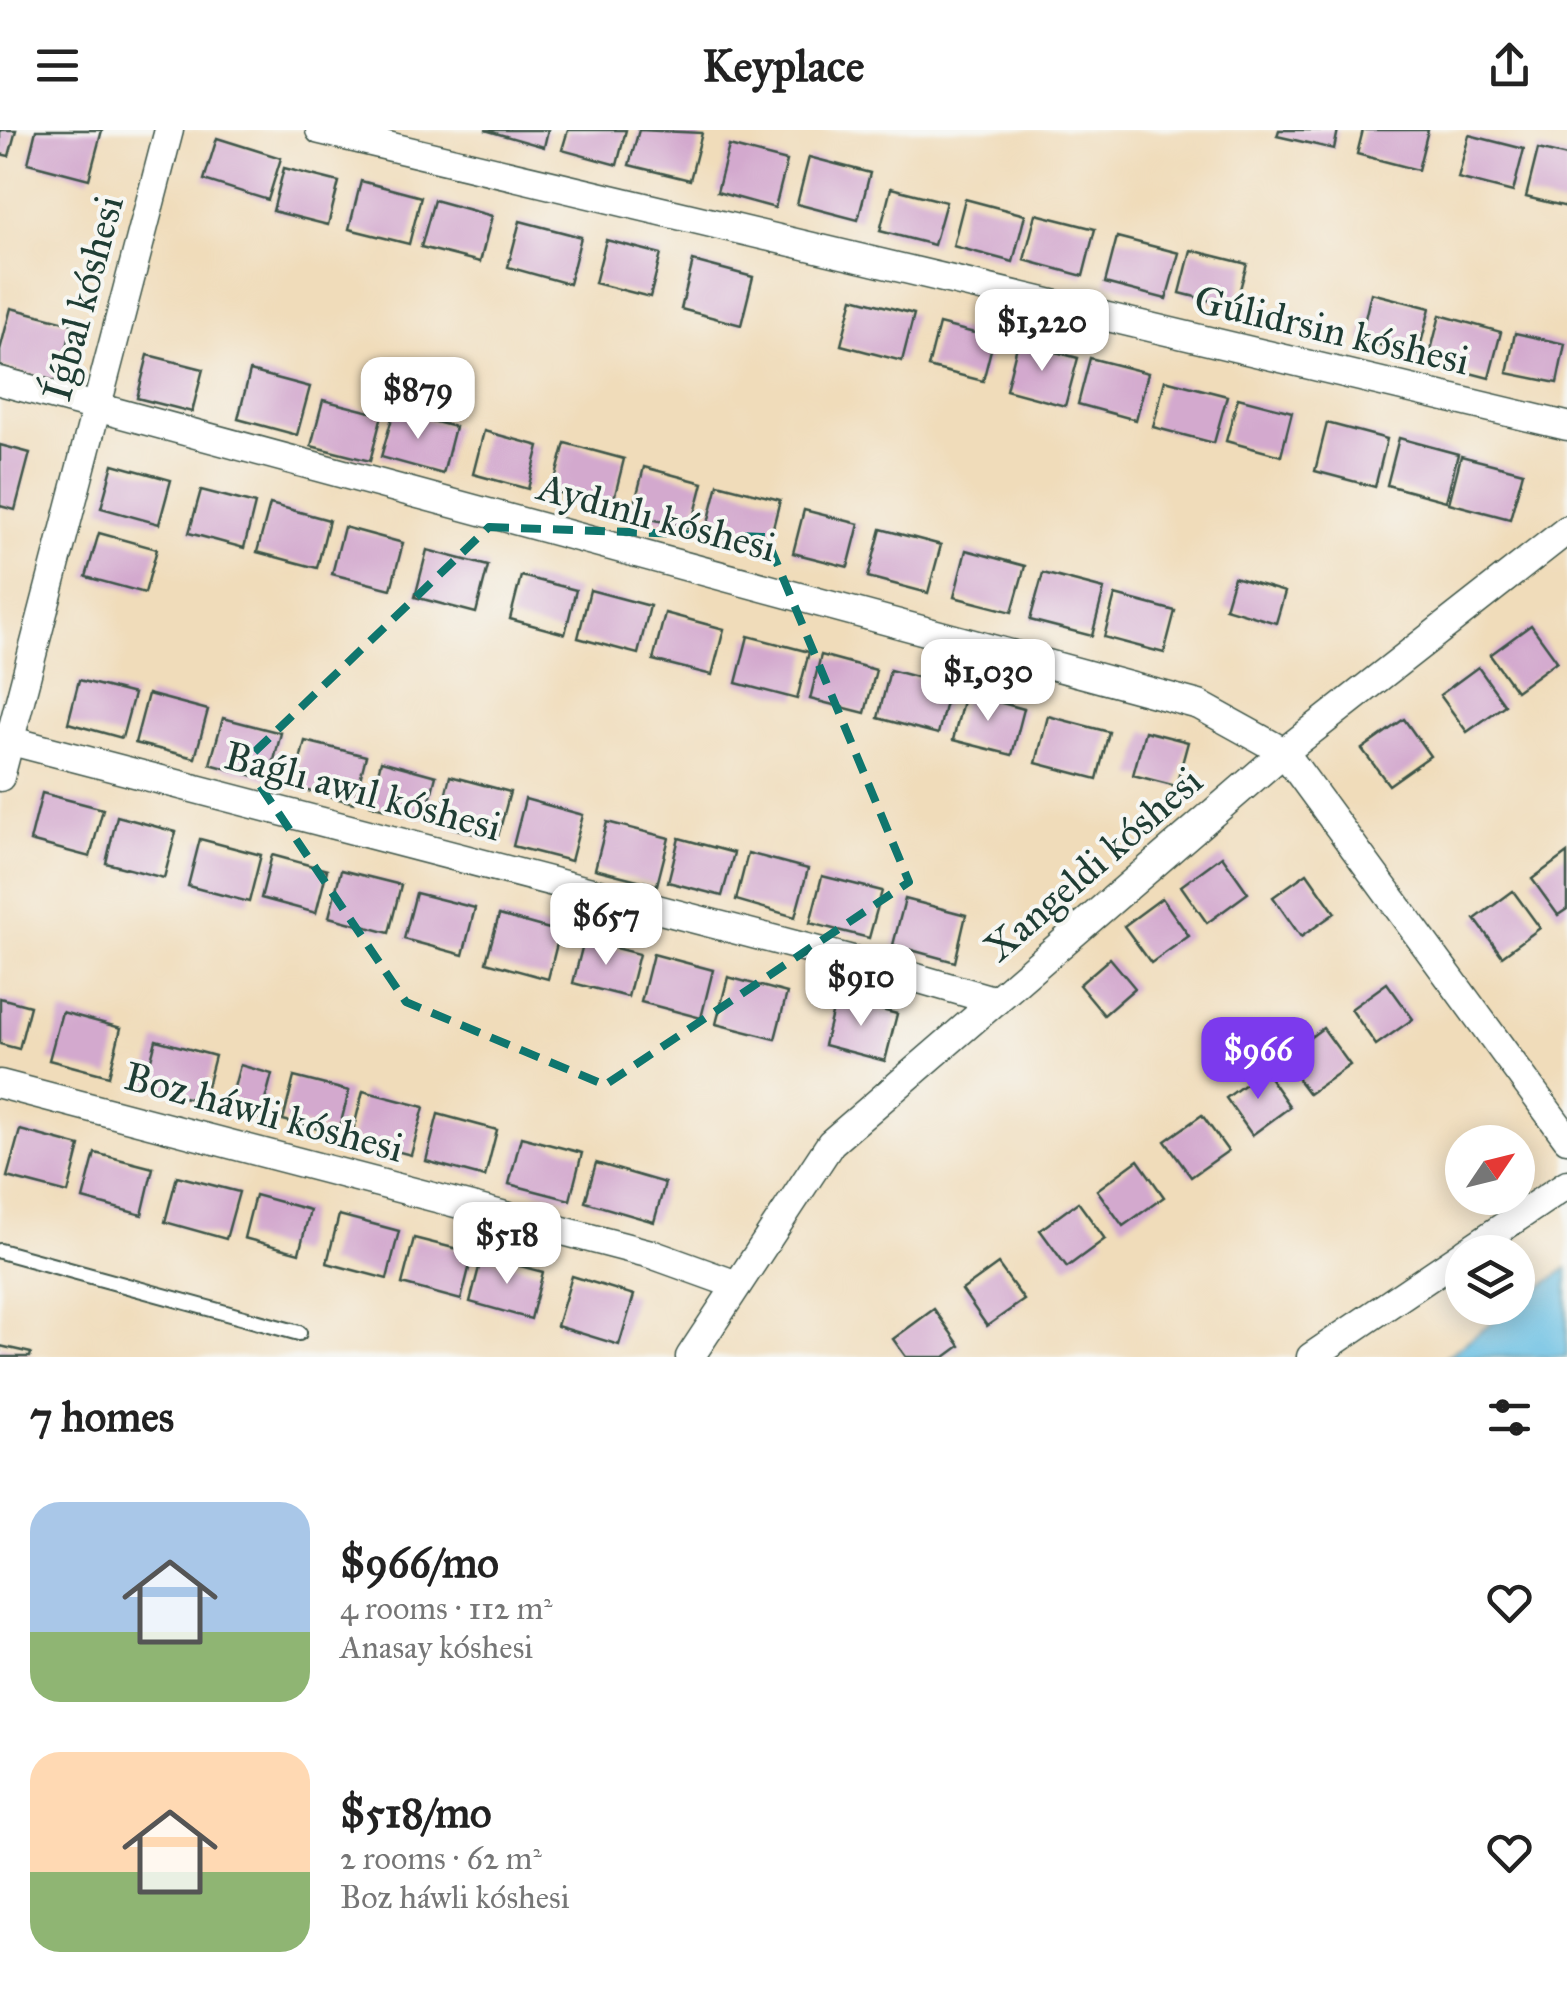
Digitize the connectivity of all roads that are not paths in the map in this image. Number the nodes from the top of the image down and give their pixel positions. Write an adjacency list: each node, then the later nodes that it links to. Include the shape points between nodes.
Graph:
1 (169, 130): 4 (street, Íǵbal kóshesi)
2 (320, 130): 5 (street, Gúlidrsin kóshesi)
3 (0, 381): 4 (street, Aydınlı kóshesi)
4 (95, 406): 7 (street, Íǵbal kóshesi); 8 (street, Aydınlı kóshesi, via 1199,704)
5 (1567, 426)
6 (1567, 530): 8 (street, Xangeldi kóshesi)
7 (4, 739): 9 (street, Íǵbal kóshesi); 10 (street, Baǵlı awıl kóshesi)
8 (1284, 752): 10 (street, Xangeldi kóshesi); 12 (street)
9 (0, 777)
10 (996, 1000): 17 (street, Xangeldi kóshesi, via 831,1143)
11 (0, 1084): 17 (street, Boz háwli kóshesi, via 650,1254)
12 (1567, 1138)
13 (1567, 1184): 14 (street)
14 (1492, 1235)
15 (0, 1250): 18 (lane)
16 (1445, 1267): 20 (street)
17 (737, 1285): 19 (street, Xangeldi kóshesi)
18 (299, 1333)
19 (690, 1357)
20 (1311, 1357)

